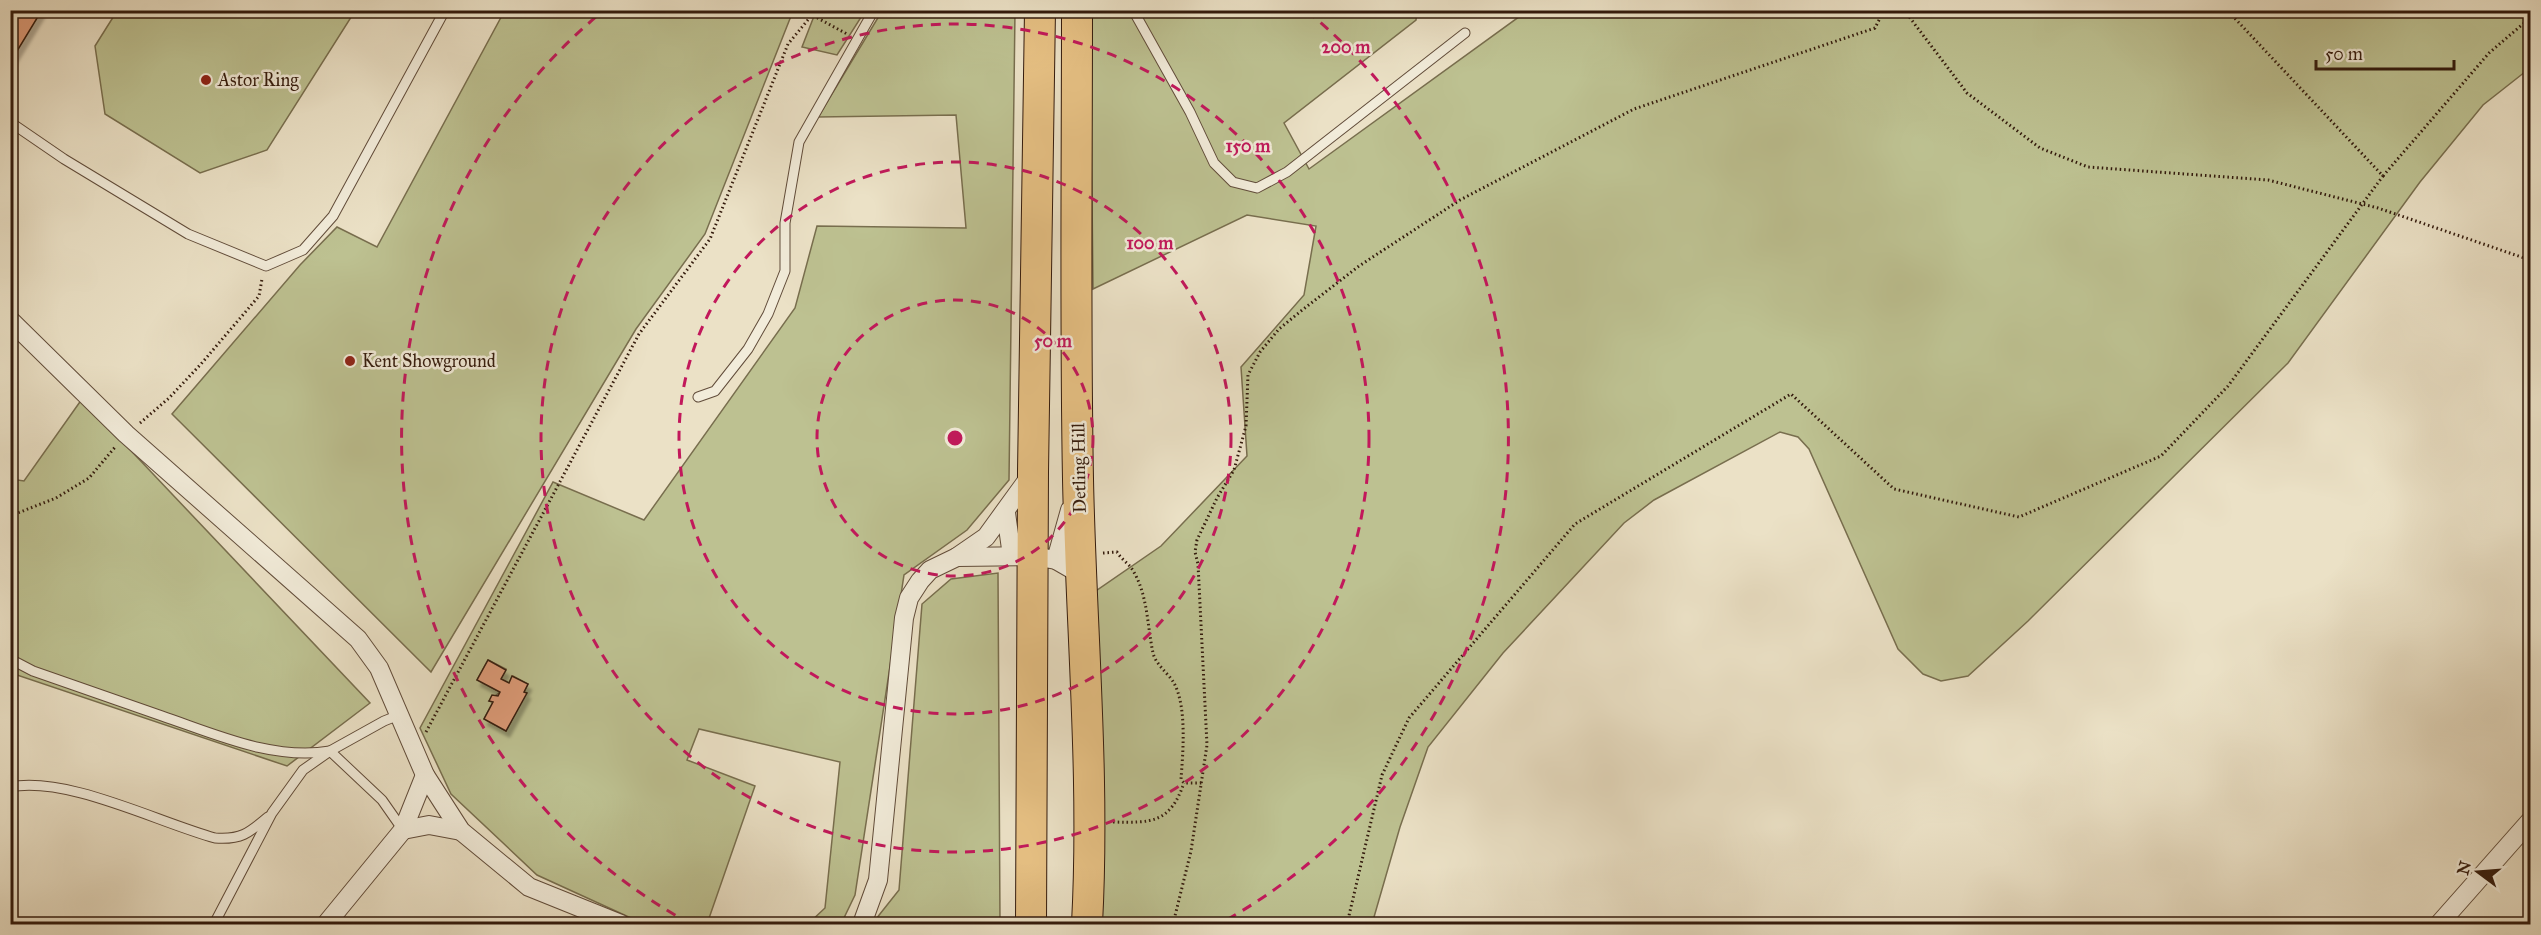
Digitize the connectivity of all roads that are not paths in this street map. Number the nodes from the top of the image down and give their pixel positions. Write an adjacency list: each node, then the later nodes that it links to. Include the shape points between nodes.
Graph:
1 (445, 10): 7 (lane, via 333,216 303,250 266,266 188,234)
2 (874, 10): 9 (lane, via 799,142 785,223 785,272 768,314 748,349 715,391)
3 (1040, 10): 10 (highway, Detling Hill)
4 (1077, 10): 13 (highway, Detling Hill, via 1078,478)
5 (1133, 10): 6 (lane, via 1214,163 1233,182 1257,188 1287,172)
6 (1466, 33)
7 (10, 122)
8 (10, 320): 15 (street, via 126,434 358,639 379,668)
9 (698, 397)
10 (1033, 472): 11 (street); 13 (highway, Detling Hill)
11 (1006, 513): 12 (street, via 986,537); 13 (street)
12 (957, 558): 13 (street); 26 (street, via 930,570 909,598 878,880)
13 (1053, 560): 27 (highway, Detling Hill); 28 (highway, Detling Hill, via 1088,681)
14 (10, 659): 16 (lane, via 33,671 268,750 312,754)
15 (399, 715): 16 (lane); 17 (street)
16 (330, 751): 19 (lane, via 303,770); 21 (lane, via 382,801)
17 (424, 774): 21 (street); 22 (street)
18 (10, 787): 19 (lane, via 37,784 68,790 215,838 231,839 249,833)
19 (272, 813): 23 (lane)
20 (2530, 821): 29 (street)
21 (403, 830): 22 (street, via 429,825); 24 (street)
22 (461, 831): 25 (street, via 529,887)
23 (214, 924)
24 (326, 924)
25 (621, 924)
26 (862, 924)
27 (1030, 924)
28 (1087, 924)
29 (2439, 924)

